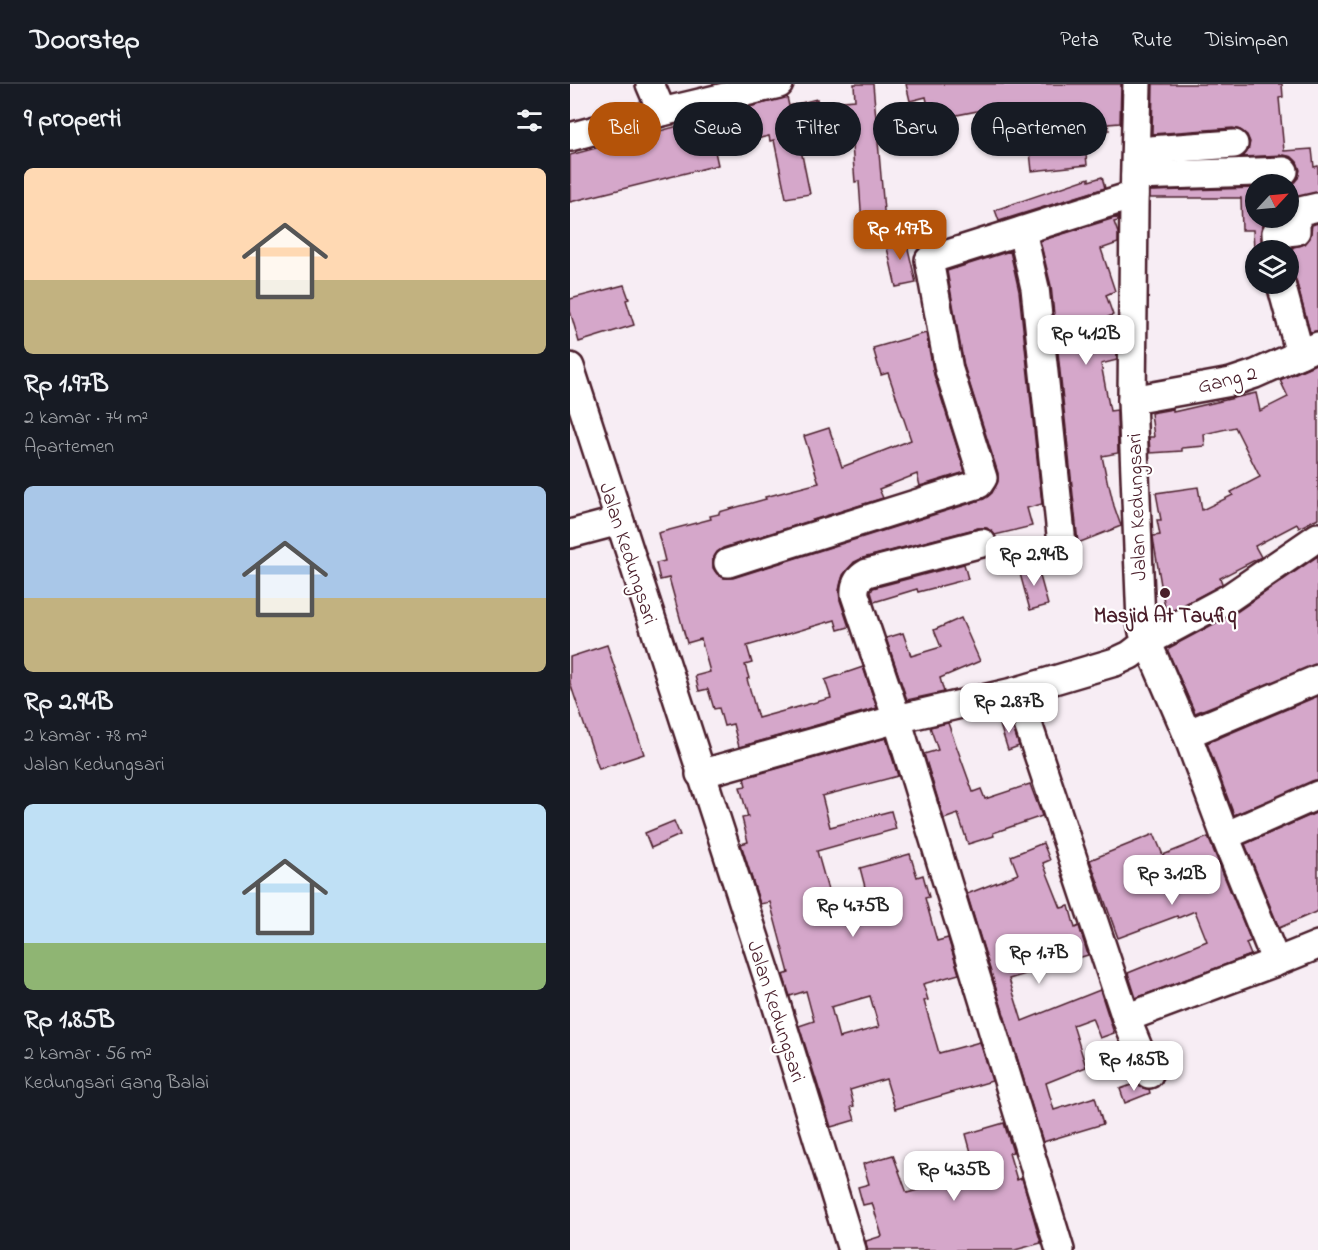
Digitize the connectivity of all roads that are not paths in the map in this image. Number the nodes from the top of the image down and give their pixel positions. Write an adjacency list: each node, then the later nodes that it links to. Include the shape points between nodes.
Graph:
1 (650, 84): 5 (street)
2 (779, 84): 4 (street)
3 (1137, 84): 9 (street, Jalan Kedungsari)
4 (738, 89): 5 (street)
5 (662, 112): 6 (street)
6 (570, 137)
7 (1234, 144): 9 (street)
8 (1284, 171): 9 (street)
9 (1135, 174): 11 (street); 16 (street, Jalan Kedungsari)
10 (1318, 207): 12 (street, via 1296,212 1296,231 1276,233)
11 (1022, 231): 21 (street, via 1035,288); 22 (street, via 929,260 949,370 983,478 981,482)
12 (1276, 240)
13 (1285, 294): 14 (street)
14 (1309, 350): 16 (street, Gang 2, via 1231,382)
15 (570, 367): 17 (street, Jalan Kedungsari)
16 (1132, 400): 23 (street, Jalan Kedungsari, via 1141,622)
17 (619, 521): 18 (street); 28 (street, Jalan Kedungsari)
18 (570, 534)
19 (1318, 537): 23 (street, via 1229,598)
20 (982, 543): 26 (street, via 867,573 856,582 855,595)
21 (1062, 544)
22 (728, 563)
23 (1147, 642): 25 (street, via 1115,663); 27 (street, Jalan Kedungsari)
24 (1318, 679): 27 (street)
25 (1017, 691): 26 (street); 33 (street)
26 (897, 719): 28 (street); 36 (street)
27 (1187, 734): 30 (street, Jalan Kedungsari)
28 (700, 774): 35 (street, Jalan Kedungsari)
29 (1318, 795): 30 (street)
30 (1225, 836): 32 (street, Jalan Kedungsari)
31 (1318, 945): 32 (street)
32 (1276, 962): 33 (street)
33 (1126, 1018): 34 (street)
34 (1149, 1074)
35 (852, 1250)
36 (1060, 1250)

